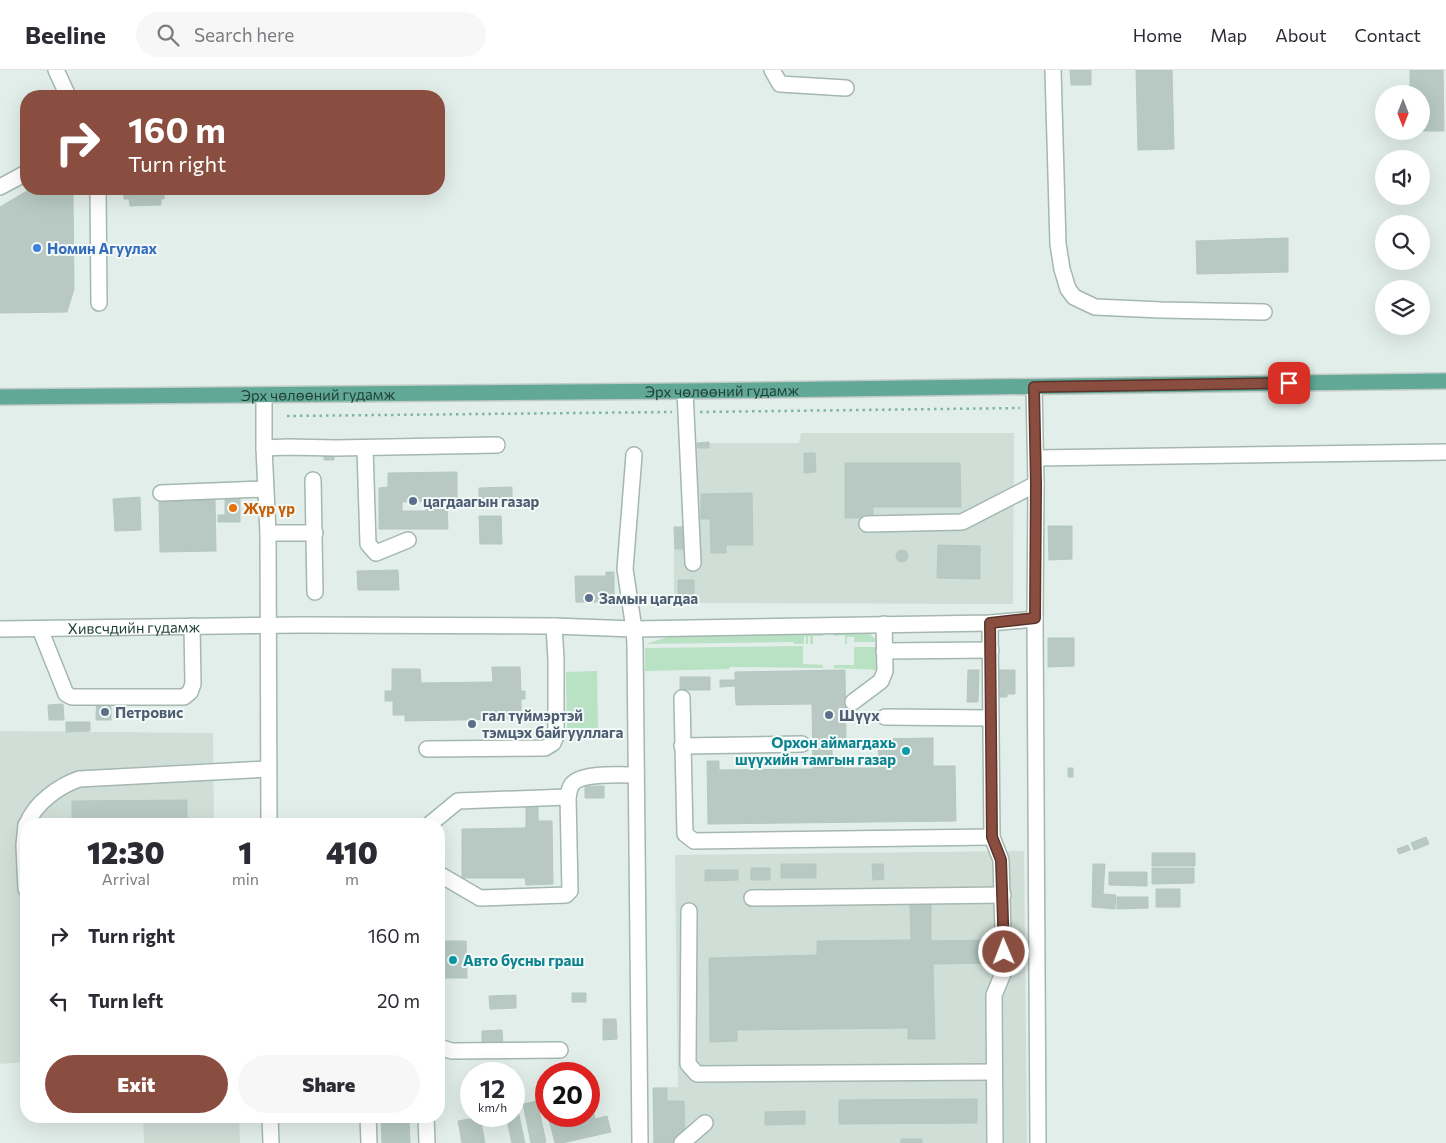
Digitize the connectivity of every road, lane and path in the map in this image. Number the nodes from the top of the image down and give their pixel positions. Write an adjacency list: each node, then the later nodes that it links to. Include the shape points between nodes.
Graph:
1 (56, 70): 5 (street)
2 (772, 70): 4 (street, via 780,84)
3 (1053, 70): 10 (street, via 1058,244 1068,289 1074,297 1095,307)
4 (846, 88)
5 (65, 90)
6 (20, 176): 7 (street)
7 (0, 187)
8 (98, 195): 9 (street)
9 (99, 302)
10 (1264, 312)
11 (1446, 381): 12 (main road, Эрх чөлөөний гудамж)
12 (1034, 387): 13 (main road, Эрх чөлөөний гудамж); 16 (street)
13 (685, 391): 14 (main road, Эрх чөлөөний гудамж); 17 (street)
14 (264, 395): 15 (main road, Эрх чөлөөний гудамж); 20 (street)
15 (0, 397)
16 (1034, 408): 17 (path); 24 (street)
17 (687, 412): 18 (path); 33 (street)
18 (287, 416)
19 (497, 445): 21 (street)
20 (264, 448): 21 (street); 27 (street)
21 (365, 448): 32 (street, via 368,544 376,553)
22 (1446, 452): 24 (street)
23 (634, 455): 41 (street, via 625,570)
24 (1036, 458): 26 (street)
25 (313, 480): 31 (street)
26 (1036, 484): 29 (street, via 962,522); 35 (street)
27 (265, 489): 28 (street); 30 (street)
28 (161, 493)
29 (867, 524)
30 (268, 533): 31 (street); 39 (street)
31 (314, 533): 34 (street)
32 (408, 540)
33 (693, 563)
34 (315, 592)
35 (1035, 618): 36 (street, Хивсчдийн гудамж); 77 (street)
36 (990, 623): 37 (street, Хивсчдийн гудамж); 44 (street)
37 (884, 624): 41 (street, Хивсчдийн гудамж); 45 (street)
38 (192, 626): 39 (street, Хивсчдийн гудамж); 43 (street, Хивсчдийн гудамж); 43 (street, via 193,684 184,697 72,697 66,694)
39 (267, 626): 40 (street, Хивсчдийн гудамж); 53 (street)
40 (554, 626): 41 (street, Хивсчдийн гудамж); 52 (street, via 556,736 553,743 545,748)
41 (634, 628): 54 (street)
42 (0, 629): 43 (street, Хивсчдийн гудамж)
43 (40, 629)
44 (991, 650): 45 (street); 49 (street)
45 (884, 651): 47 (street, via 883,678)
46 (682, 698): 51 (street)
47 (854, 702)
48 (885, 718): 49 (street)
49 (991, 718): 59 (street)
50 (802, 744): 51 (street)
51 (682, 746): 59 (street, via 685,834 694,841)
52 (427, 749)
53 (268, 769): 56 (street, via 79,779 68,782 35,808); 57 (street)
54 (636, 775): 55 (street, via 590,776 576,780); 74 (street)
55 (568, 798): 58 (street, via 458,801); 60 (street, via 570,891 566,895 480,898)
56 (29, 818)
57 (269, 818)
58 (437, 818)
59 (992, 837): 61 (street, via 1001,860)
60 (445, 878)
61 (1003, 895): 62 (street); 66 (street, via 1004,971 994,995)
62 (752, 898)
63 (688, 911): 66 (street, via 688,1064 697,1074)
64 (445, 1049): 65 (street)
65 (560, 1050)
66 (994, 1072): 76 (street)
67 (270, 1123): 71 (street)
68 (368, 1123): 72 (street)
69 (426, 1123): 73 (street)
70 (706, 1123): 75 (street)
71 (270, 1143)
72 (369, 1143)
73 (427, 1143)
74 (640, 1143)
75 (682, 1143)
76 (995, 1143)
77 (1038, 1143)

